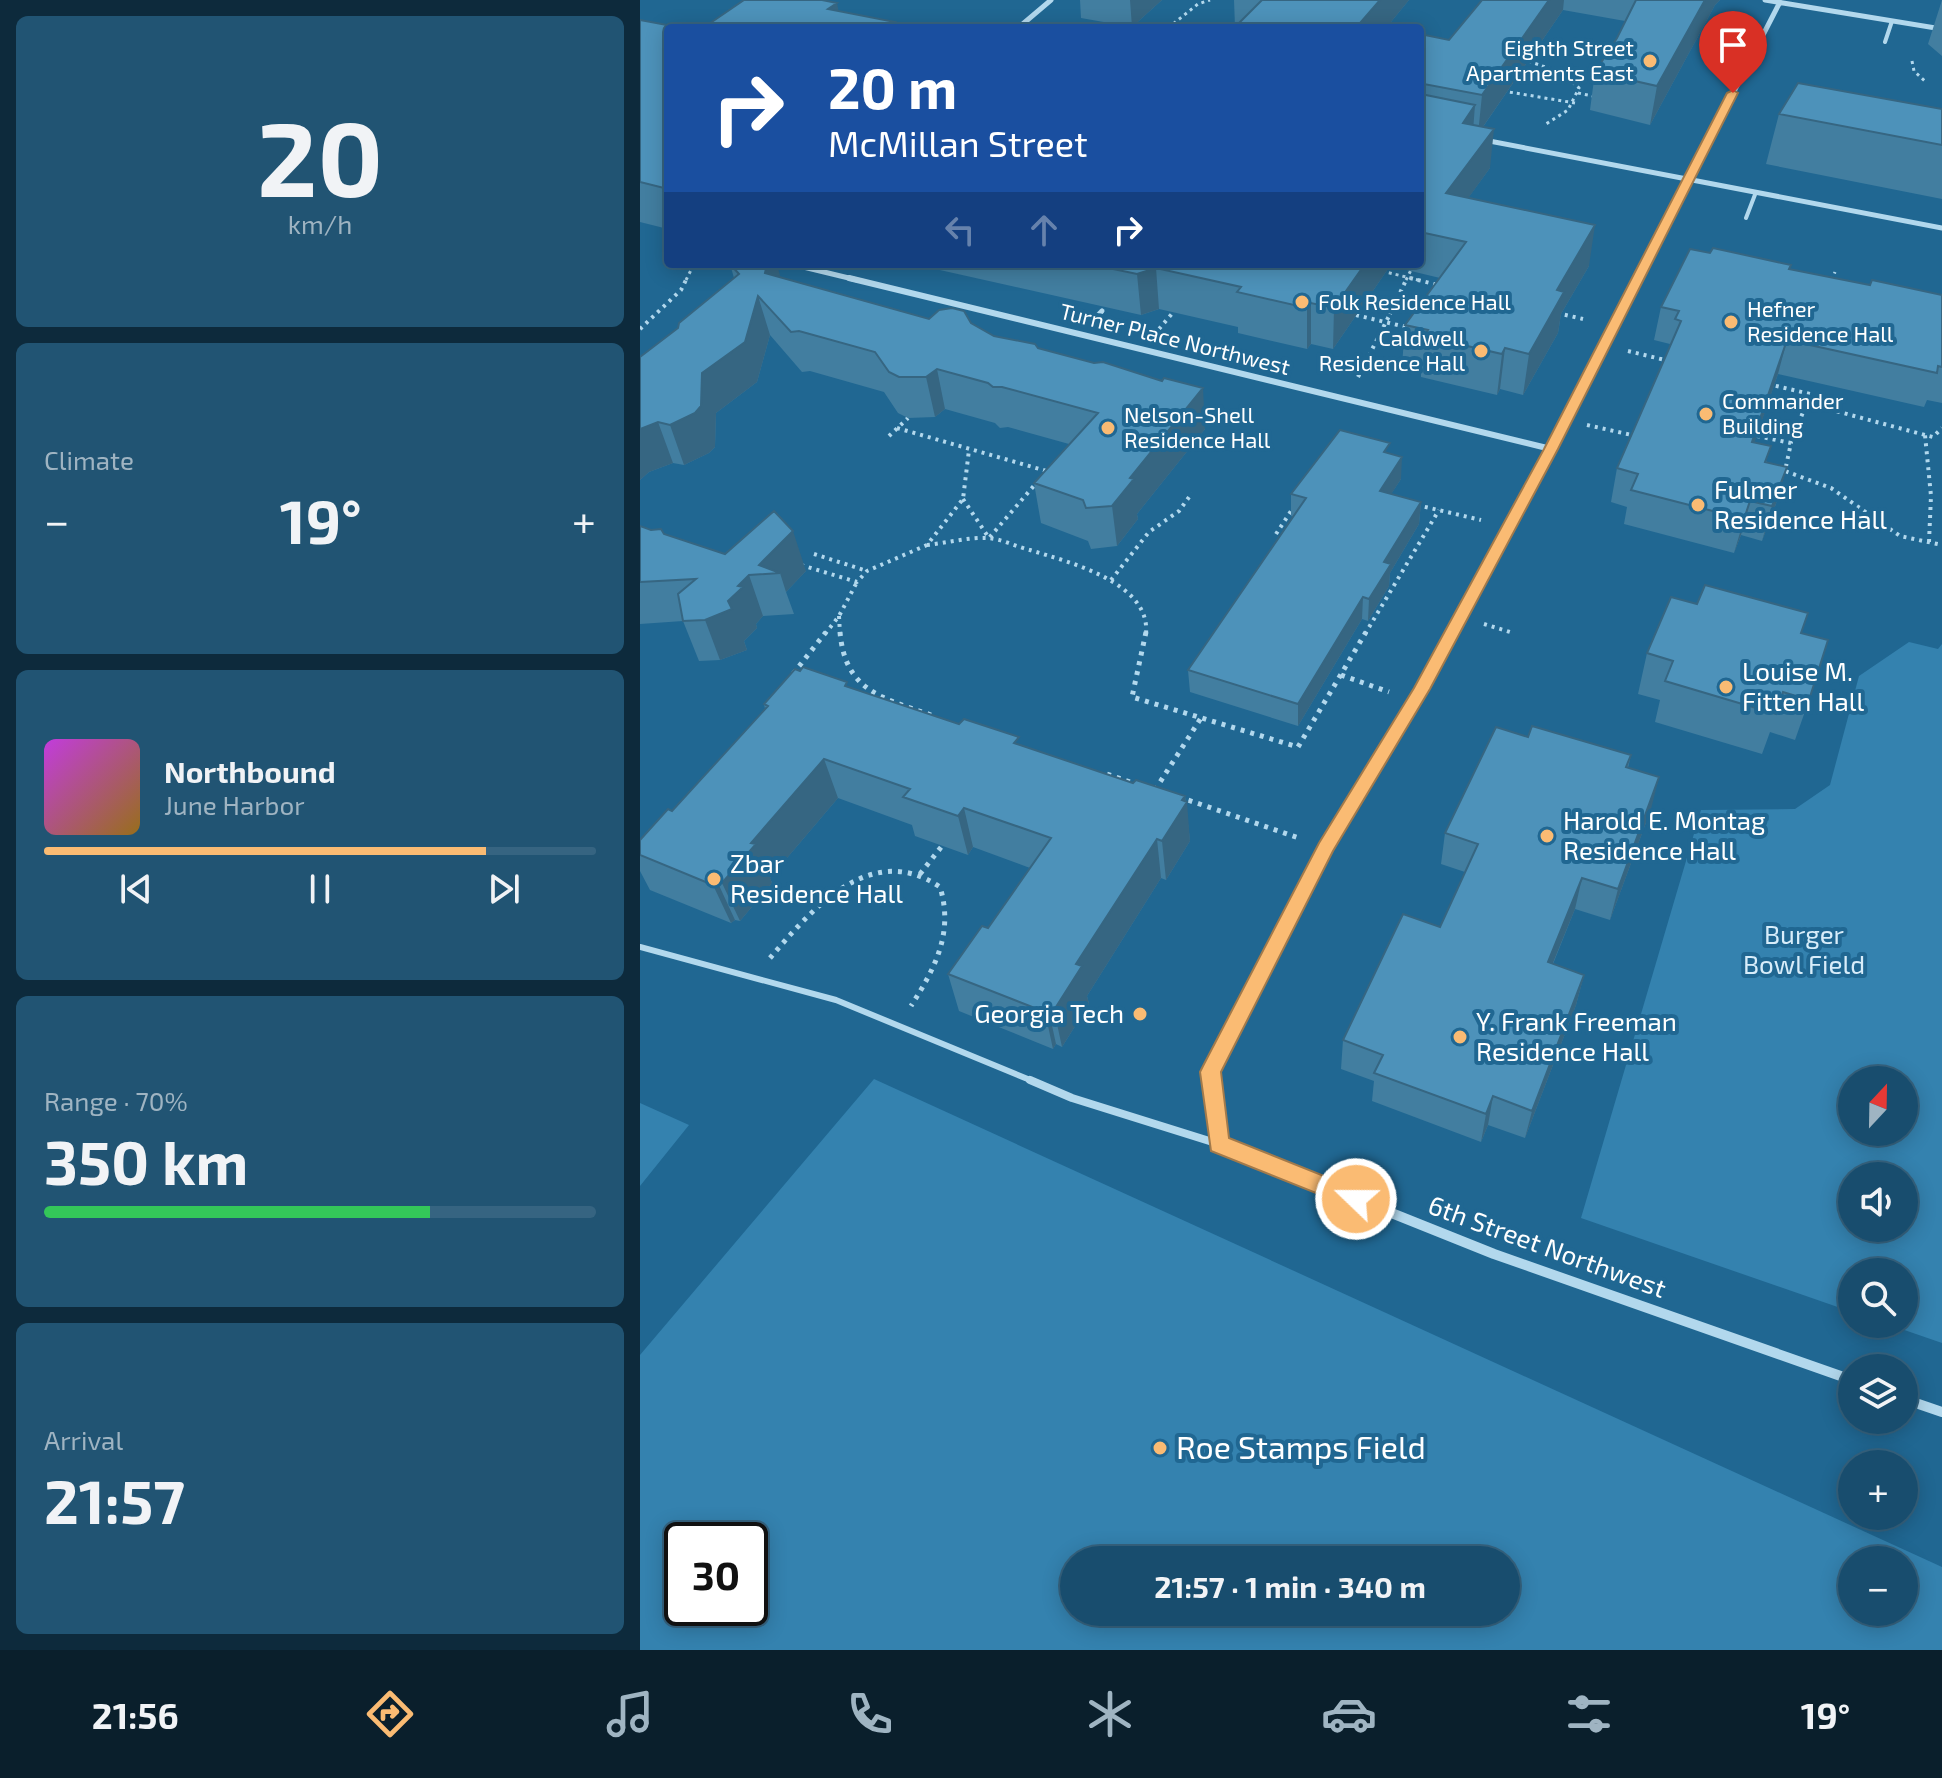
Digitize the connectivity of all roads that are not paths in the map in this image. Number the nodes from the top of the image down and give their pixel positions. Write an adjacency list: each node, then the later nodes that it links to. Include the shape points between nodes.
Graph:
1 (1051, 0): 5 (street)
2 (1765, 0): 3 (street)
3 (1780, 2): 4 (street); 9 (street)
4 (1892, 21): 6 (street); 7 (lane)
5 (1023, 24)
6 (1942, 29)
7 (1885, 42)
8 (1481, 140): 9 (street)
9 (1689, 179): 10 (street); 16 (street)
10 (1756, 192): 11 (lane); 12 (street)
11 (1746, 218)
12 (1942, 228)
13 (808, 268): 16 (street, Turner Place Northwest)
14 (1102, 311): 15 (lane)
15 (1093, 320)
16 (1551, 449): 18 (street, via 1422,689 1326,848 1211,1072)
17 (640, 947): 18 (lane, 6th Street Northwest, via 836,1000 1072,1098)
18 (1219, 1144): 19 (street, 6th Street Northwest, via 1494,1254)
19 (1838, 1375)
20 (1918, 1404): 21 (street)
21 (1942, 1412)

